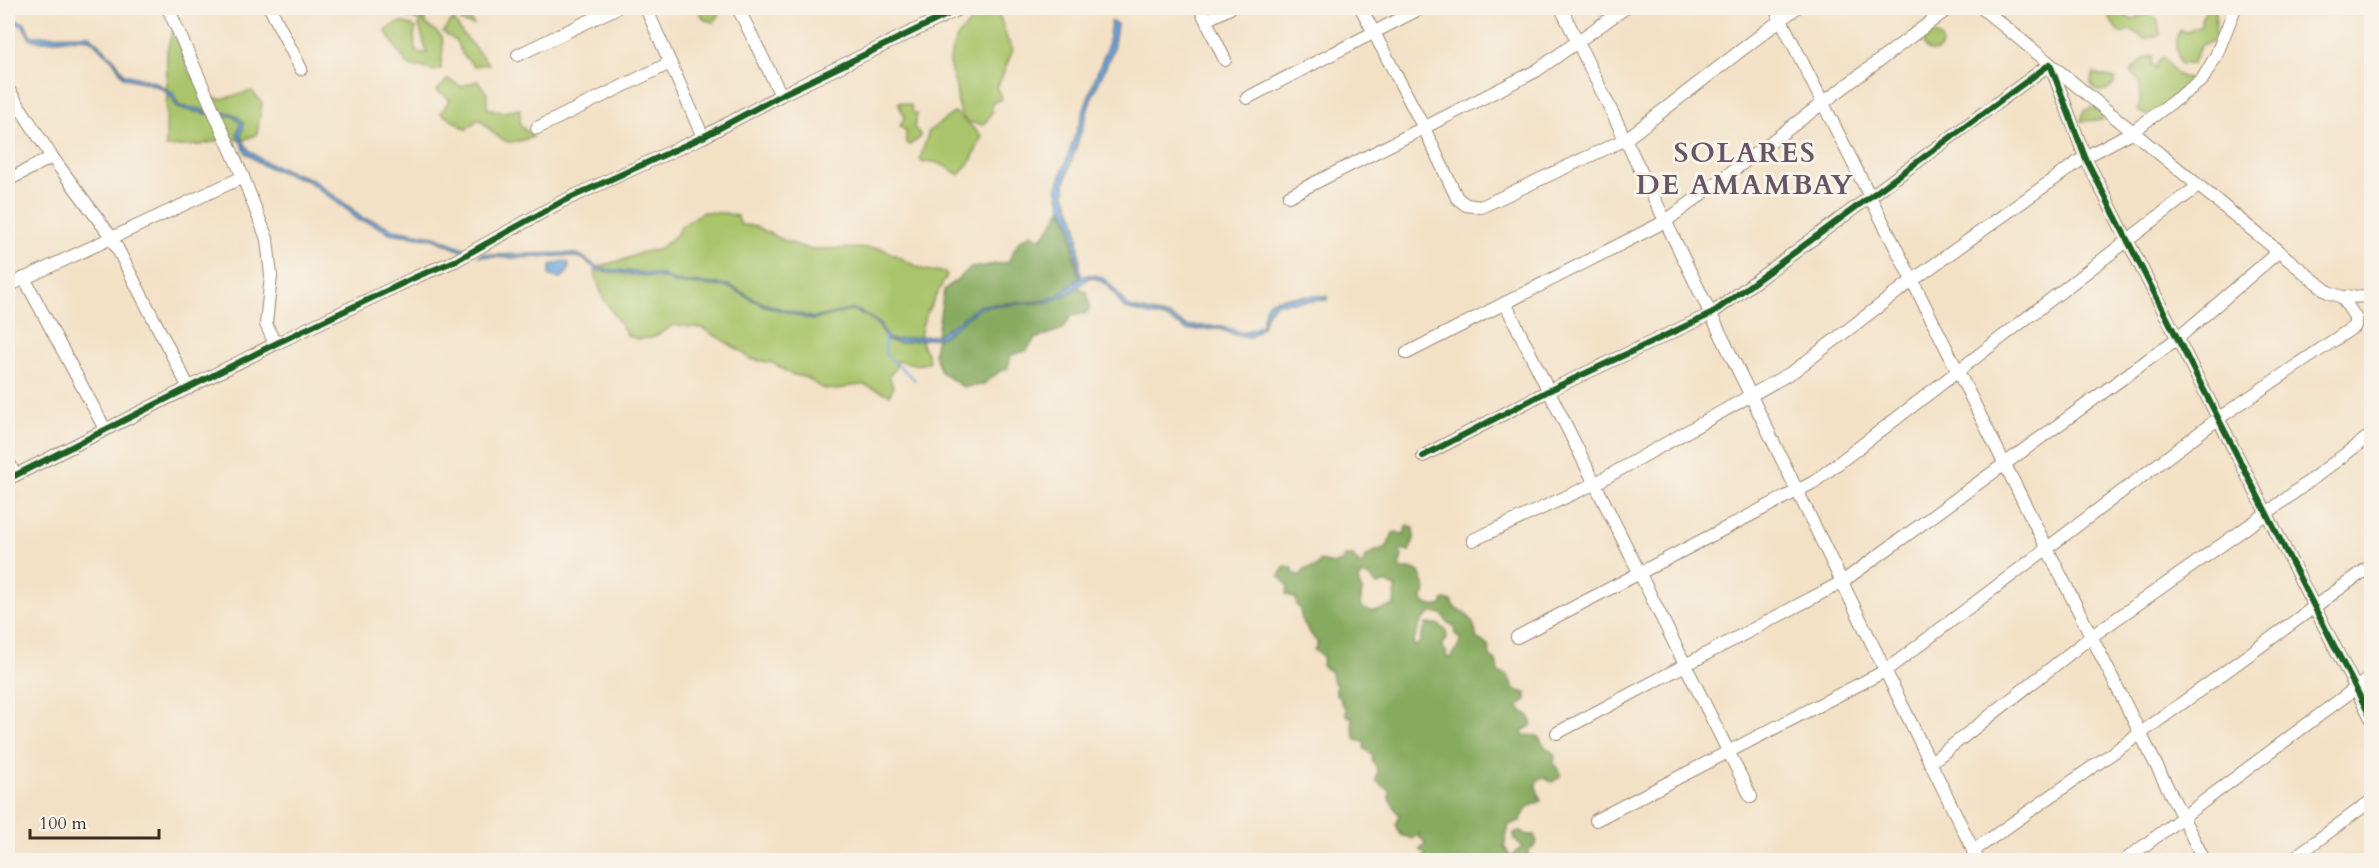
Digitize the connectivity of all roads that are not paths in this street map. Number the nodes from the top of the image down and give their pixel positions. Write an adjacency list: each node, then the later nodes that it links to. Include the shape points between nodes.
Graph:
1 (168, 8): 37 (street)
2 (270, 8): 25 (street)
3 (616, 8): 21 (street)
4 (646, 8): 23 (street)
5 (738, 8): 27 (street)
6 (961, 8): 27 (street)
7 (1200, 8): 18 (street)
8 (1230, 8): 18 (street)
9 (1361, 8): 19 (street)
10 (1421, 8): 19 (street)
11 (1562, 8): 20 (street)
12 (1625, 8): 20 (street)
13 (1796, 8): 17 (street)
14 (1949, 8): 29 (street)
15 (1982, 8): 24 (street)
16 (2235, 8): 32 (street, via 2202,80)
17 (1778, 13): 29 (street); 34 (street)
18 (1206, 20): 22 (street)
19 (1374, 33): 28 (street); 31 (street)
20 (1579, 42): 31 (street, via 1536,71); 34 (street)
21 (518, 55)
22 (1225, 60)
23 (670, 63): 30 (street); 33 (street)
24 (2050, 64): 32 (street); 35 (street); 41 (street)
25 (301, 69)
26 (8, 89): 36 (street)
27 (781, 95): 33 (street)
28 (1247, 98)
29 (1823, 103): 41 (street); 42 (street)
30 (537, 128)
31 (1424, 128): 34 (street, via 1457,198 1466,205 1481,207); 40 (street)
32 (2132, 132): 35 (street); 39 (street)
33 (703, 137): 54 (street, via 561,202 465,256)
34 (1626, 139): 42 (street)
35 (2085, 157): 44 (street); 47 (street)
36 (52, 158): 38 (street); 43 (street)
37 (243, 177): 43 (street); 54 (street, via 267,239 271,276 266,324)
38 (8, 180)
39 (2198, 186): 44 (street); 45 (street)
40 (1289, 196)
41 (1871, 198): 47 (street); 52 (street)
42 (1666, 220): 51 (street); 52 (street)
43 (112, 238): 46 (street); 57 (street)
44 (2129, 242): 53 (street); 56 (street)
45 (2278, 252): 50 (street, via 2328,292); 53 (street)
46 (24, 278): 48 (street); 61 (street)
47 (1913, 280): 56 (street); 59 (street, via 1794,372)
48 (8, 286)
49 (2372, 296): 50 (street)
50 (2342, 297): 60 (street, via 2355,317 2355,326)
51 (1505, 303): 55 (street); 58 (street)
52 (1711, 314): 58 (street); 59 (street)
53 (2178, 338): 60 (street); 65 (street)
54 (275, 344): 57 (street)
55 (1407, 353)
56 (1958, 370): 65 (street); 68 (street, via 1814,482)
57 (189, 387): 61 (street)
58 (1548, 391): 63 (street); 67 (street)
59 (1753, 397): 67 (street); 68 (street)
60 (2219, 418): 69 (street); 71 (street)
61 (105, 429): 66 (street)
62 (2372, 434): 69 (street)
63 (1424, 456)
64 (8, 461): 66 (street)
65 (2005, 464): 71 (street); 74 (street)
66 (11, 477)
67 (1594, 484): 70 (street); 73 (street)
68 (1797, 490): 73 (street); 74 (street)
69 (2267, 513): 75 (street); 76 (street)
70 (1473, 540)
71 (2048, 548): 76 (street); 79 (street)
72 (2372, 565): 75 (street)
73 (1639, 574): 77 (street); 78 (street)
74 (1842, 582): 78 (street); 79 (street)
75 (2314, 606): 81 (street); 84 (street)
76 (2092, 636): 84 (street); 86 (street)
77 (1517, 637)
78 (1685, 665): 83 (street); 85 (street)
79 (1885, 670): 85 (street); 86 (street)
80 (2372, 676): 81 (street)
81 (2355, 688): 82 (street); 89 (street)
82 (2372, 720)
83 (1557, 733)
84 (2141, 733): 89 (street); 91 (street)
85 (1728, 752): 87 (street); 90 (street)
86 (1930, 763): 91 (street)
87 (1751, 797)
88 (2372, 800): 94 (street)
89 (2183, 817): 92 (street); 93 (street)
90 (1596, 820)
91 (1975, 856)
92 (2125, 861)
93 (2204, 861)
94 (2290, 861)

